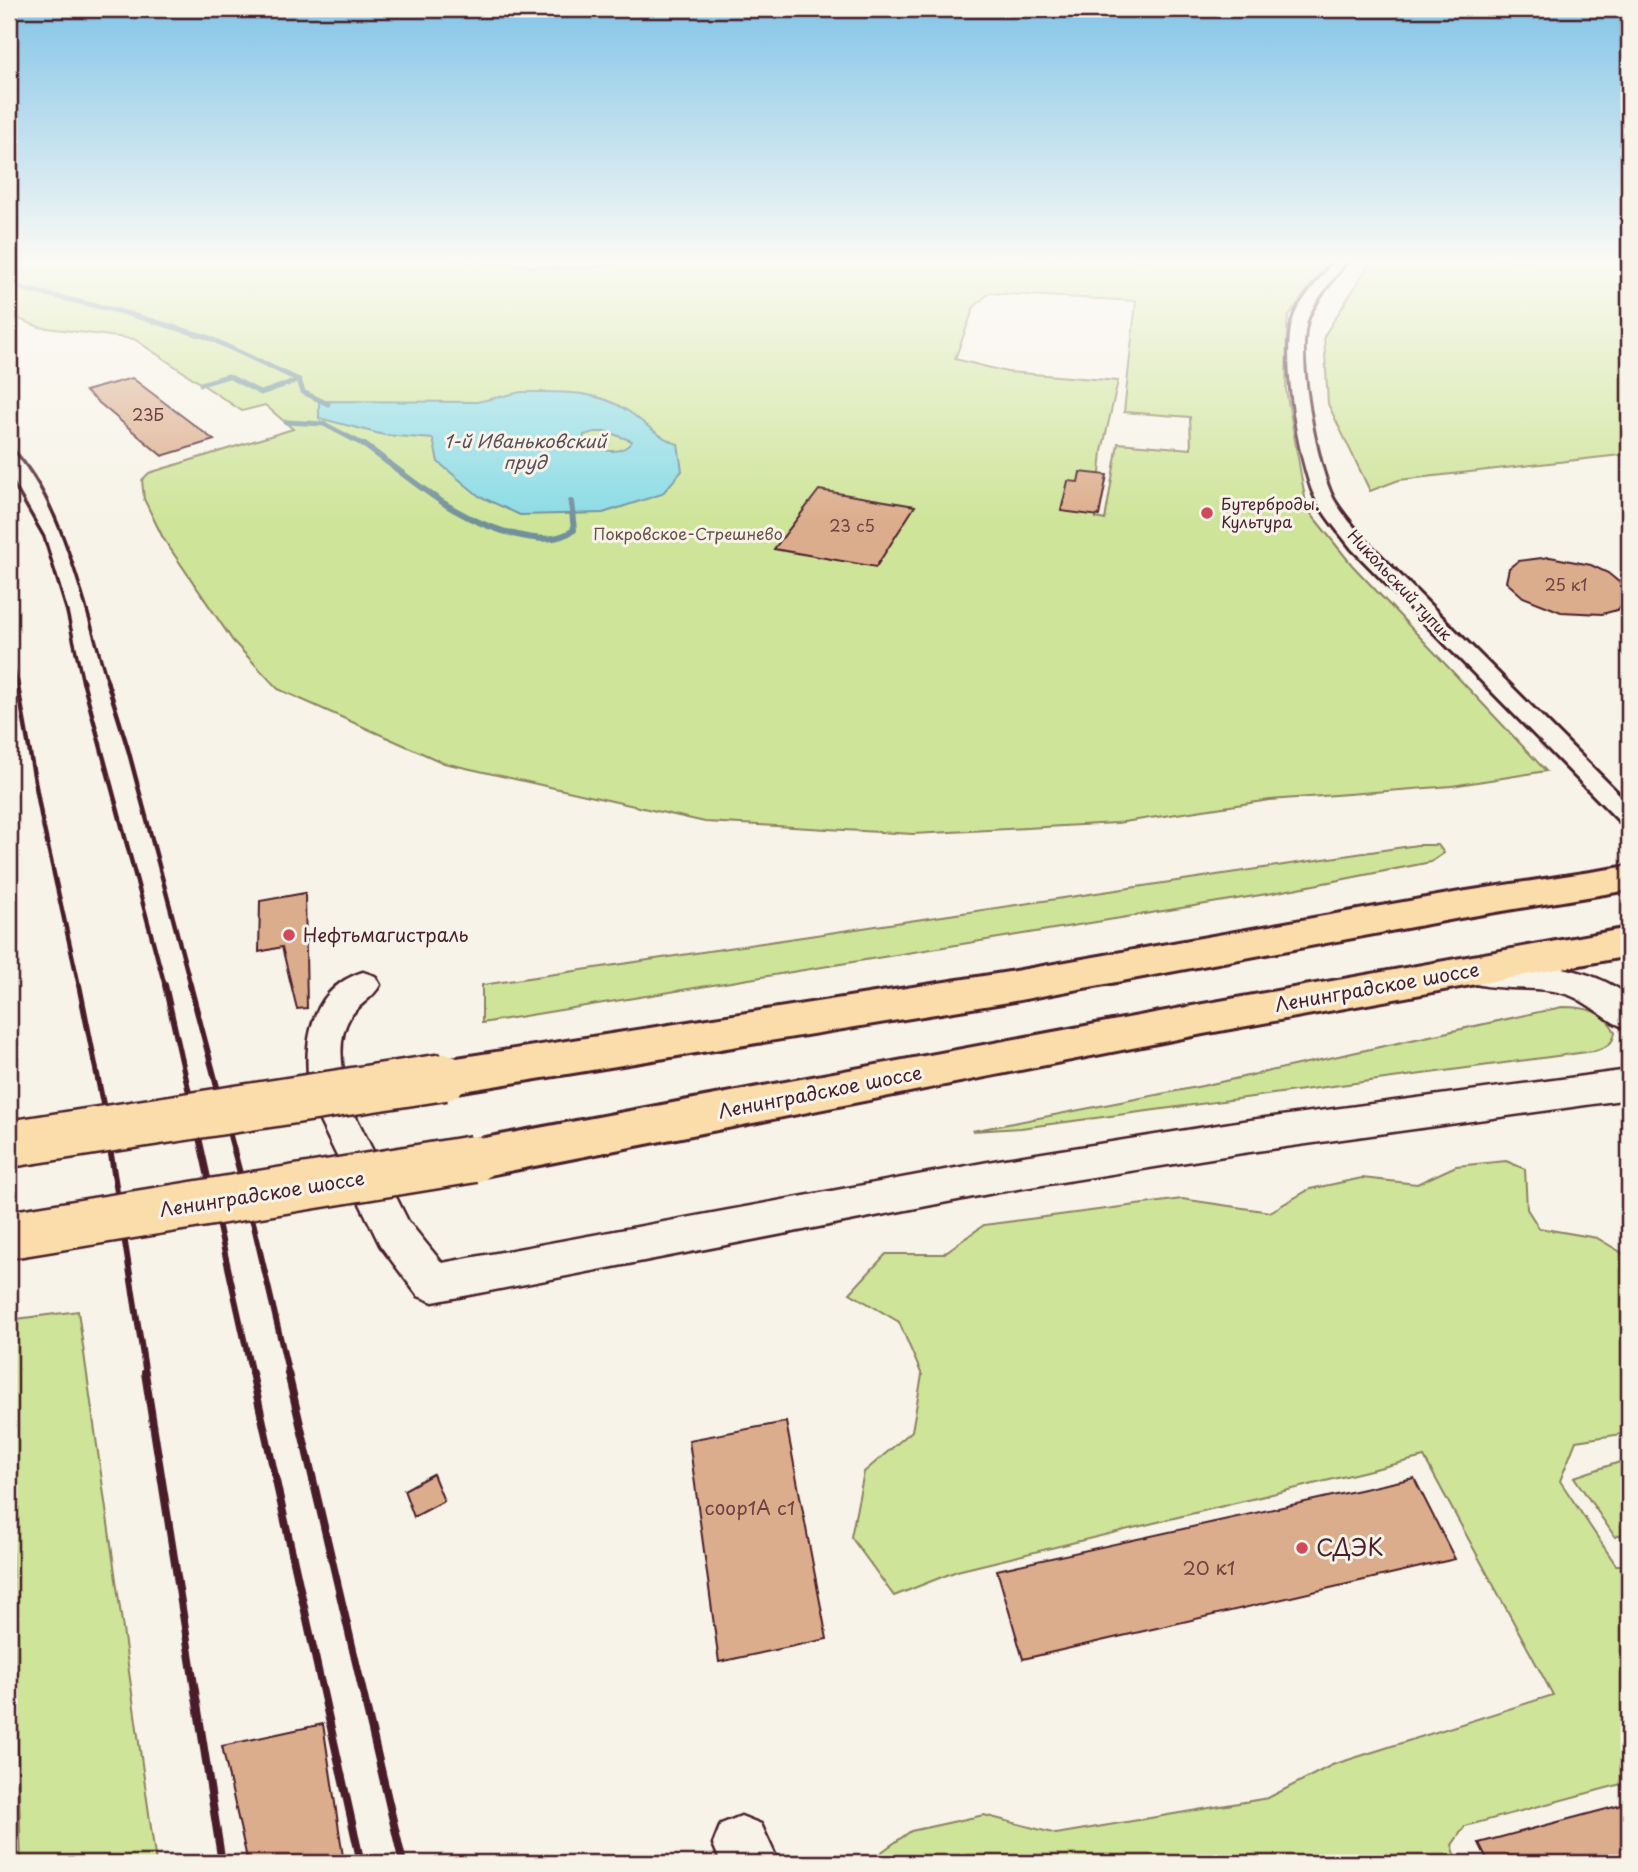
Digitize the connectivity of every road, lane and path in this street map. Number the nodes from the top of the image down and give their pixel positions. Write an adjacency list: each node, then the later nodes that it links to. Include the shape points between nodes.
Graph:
1 (1298, 347): 2 (street, Никольский тупик, via 1307,430 1321,491 1334,513 1359,545)
2 (1629, 818)
3 (1629, 878): 9 (main road, bridge, via 1009,987)
4 (1629, 942): 5 (main road, Ленинградское шоссе)
5 (1453, 973): 7 (street, via 1521,974 1572,982 1618,1004); 10 (main road, Ленинградское шоссе, bridge, via 474,1159)
6 (363, 985): 8 (street, via 350,992 333,1015 322,1069 326,1088 394,1233 433,1283 999,1175)
7 (1629, 1016)
8 (1629, 1084)
9 (9, 1144)
10 (9, 1235)

